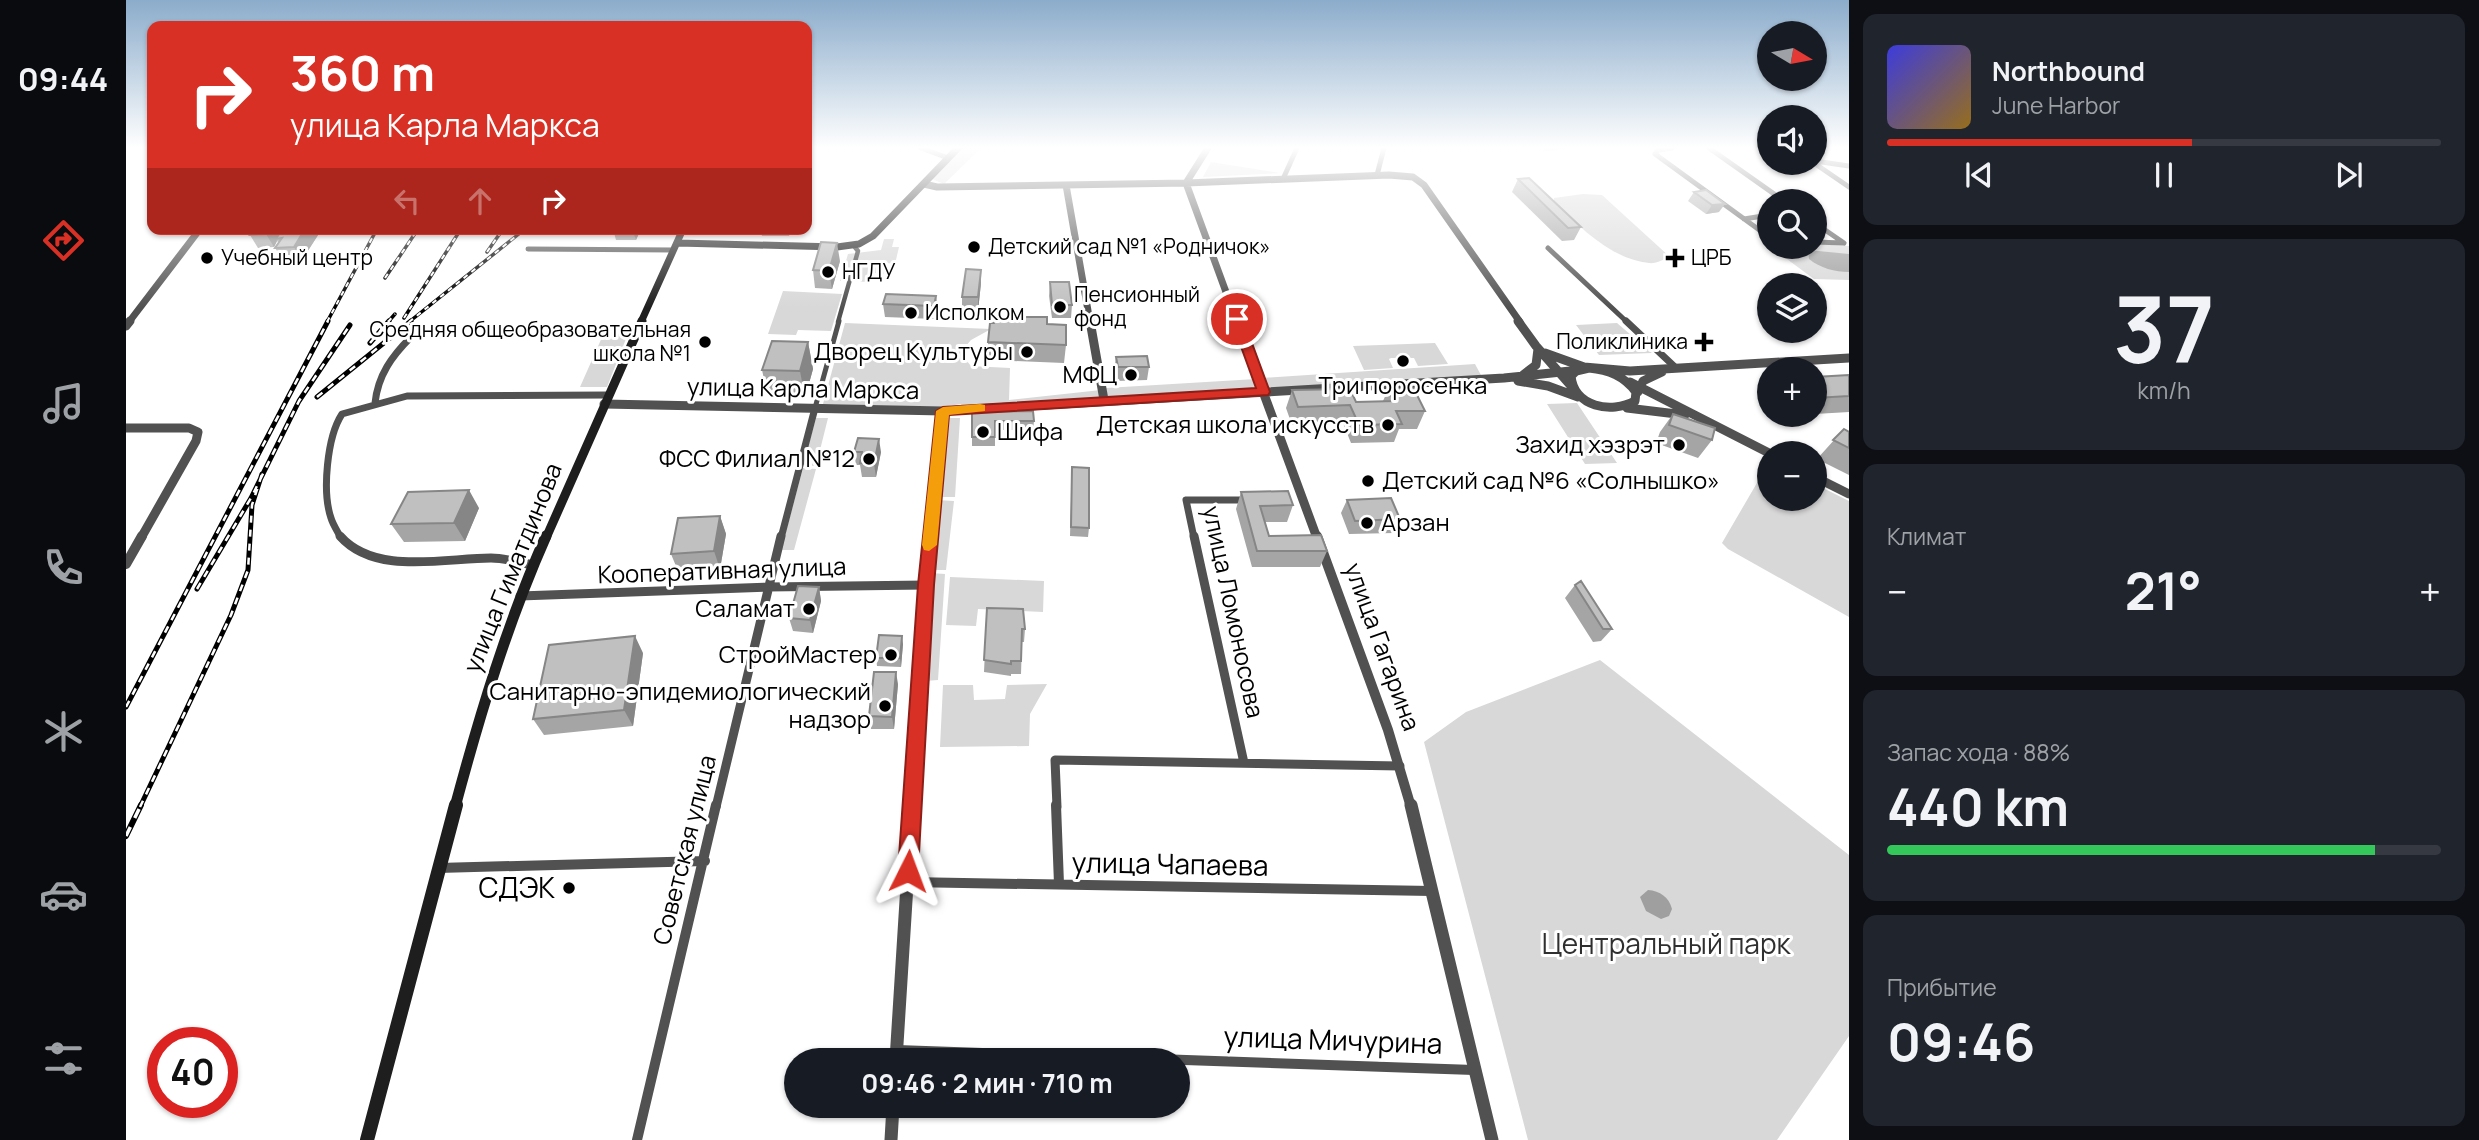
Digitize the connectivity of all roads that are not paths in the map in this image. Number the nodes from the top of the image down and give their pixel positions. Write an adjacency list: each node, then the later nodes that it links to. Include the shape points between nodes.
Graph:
1 (908, 201): 15 (main road, via 878,232)
2 (1069, 201): 34 (street)
3 (1193, 201): 31 (street, улица Гагарина)
4 (1435, 201): 20 (street)
5 (1720, 201): 7 (street)
6 (1757, 217): 7 (street)
7 (1744, 219): 8 (street)
8 (1757, 228)
9 (1827, 231): 13 (street)
10 (195, 235): 18 (street)
11 (681, 235): 14 (main road, улица Гиматдинова)
12 (1827, 243): 13 (street)
13 (1846, 244)
14 (676, 246): 15 (main road); 16 (street); 33 (main road, улица Гиматдинова)
15 (854, 246): 38 (street, via 858,251)
16 (528, 249)
17 (1551, 252): 23 (street, via 1548,248)
18 (126, 326)
19 (411, 338): 37 (street, via 387,363)
20 (1536, 346): 22 (street, via 1563,362); 25 (street); 26 (street, via 1536,366)
21 (1849, 358): 23 (street)
22 (1601, 369): 23 (street); 24 (street, улица Карла Маркса); 28 (street)
23 (1671, 369): 29 (street, via 1646,378); 36 (street, via 1655,386)
24 (1580, 370): 25 (street, улица Карла Маркса); 30 (street, via 1571,376)
25 (1558, 372): 26 (street, улица Карла Маркса); 30 (street)
26 (1516, 377): 27 (street, улица Карла Маркса)
27 (1504, 378): 31 (street, улица Карла Маркса); 35 (street, улица Карла Маркса, via 1548,386)
28 (1625, 380): 29 (street); 32 (street, via 1635,389)
29 (1639, 386): 32 (street); 36 (street)
30 (1572, 387): 35 (street)
31 (1264, 392): 34 (street, улица Карла Маркса); 48 (street, улица Гагарина)
32 (1636, 399): 39 (street)
33 (606, 400): 37 (street, via 407,396); 38 (street, улица Карла Маркса); 50 (main road, улица Гиматдинова)
34 (1104, 400): 40 (street, улица Карла Маркса)
35 (1587, 400): 39 (street, улица Карла Маркса)
36 (1665, 401): 41 (street)
37 (375, 403): 50 (street, via 342,414 332,430 327,497 341,540 358,552 385,560 494,558)
38 (816, 408): 40 (street, улица Карла Маркса); 52 (street, Советская улица)
39 (1620, 408): 41 (street, улица Карла Маркса, via 1660,410)
40 (943, 411): 51 (street)
41 (1705, 421): 43 (street)
42 (126, 428): 49 (street, via 198,432)
43 (1757, 447)
44 (1827, 483): 45 (street)
45 (1849, 494)
46 (1262, 500): 54 (street, улица Ломоносова, via 1186,500)
47 (1287, 500): 48 (street)
48 (1304, 500): 55 (street, улица Гагарина)
49 (126, 564)
50 (534, 565): 53 (main road, улица Гиматдинова)
51 (926, 585): 52 (street, Кооперативная улица); 58 (street)
52 (768, 587): 53 (street, Кооперативная улица); 56 (street, Советская улица)
53 (520, 596): 57 (main road, улица Гиматдинова, via 486,692)
54 (1244, 763): 55 (street); 59 (street, via 1055,760)
55 (1400, 766): 60 (street, улица Гагарина)
56 (705, 861): 57 (street); 66 (street, Советская улица)
57 (438, 868): 65 (main road, улица Гиматдинова)
58 (908, 882): 59 (street, улица Чапаева); 61 (street)
59 (1059, 884): 60 (street, улица Чапаева)
60 (1432, 891): 63 (street, улица Гагарина)
61 (898, 1048)
62 (1190, 1063): 63 (street, улица Мичурина)
63 (1474, 1070): 68 (street, улица Гагарина)
64 (892, 1118): 67 (street)
65 (367, 1140)
66 (638, 1140)
67 (891, 1140)
68 (1492, 1140)

